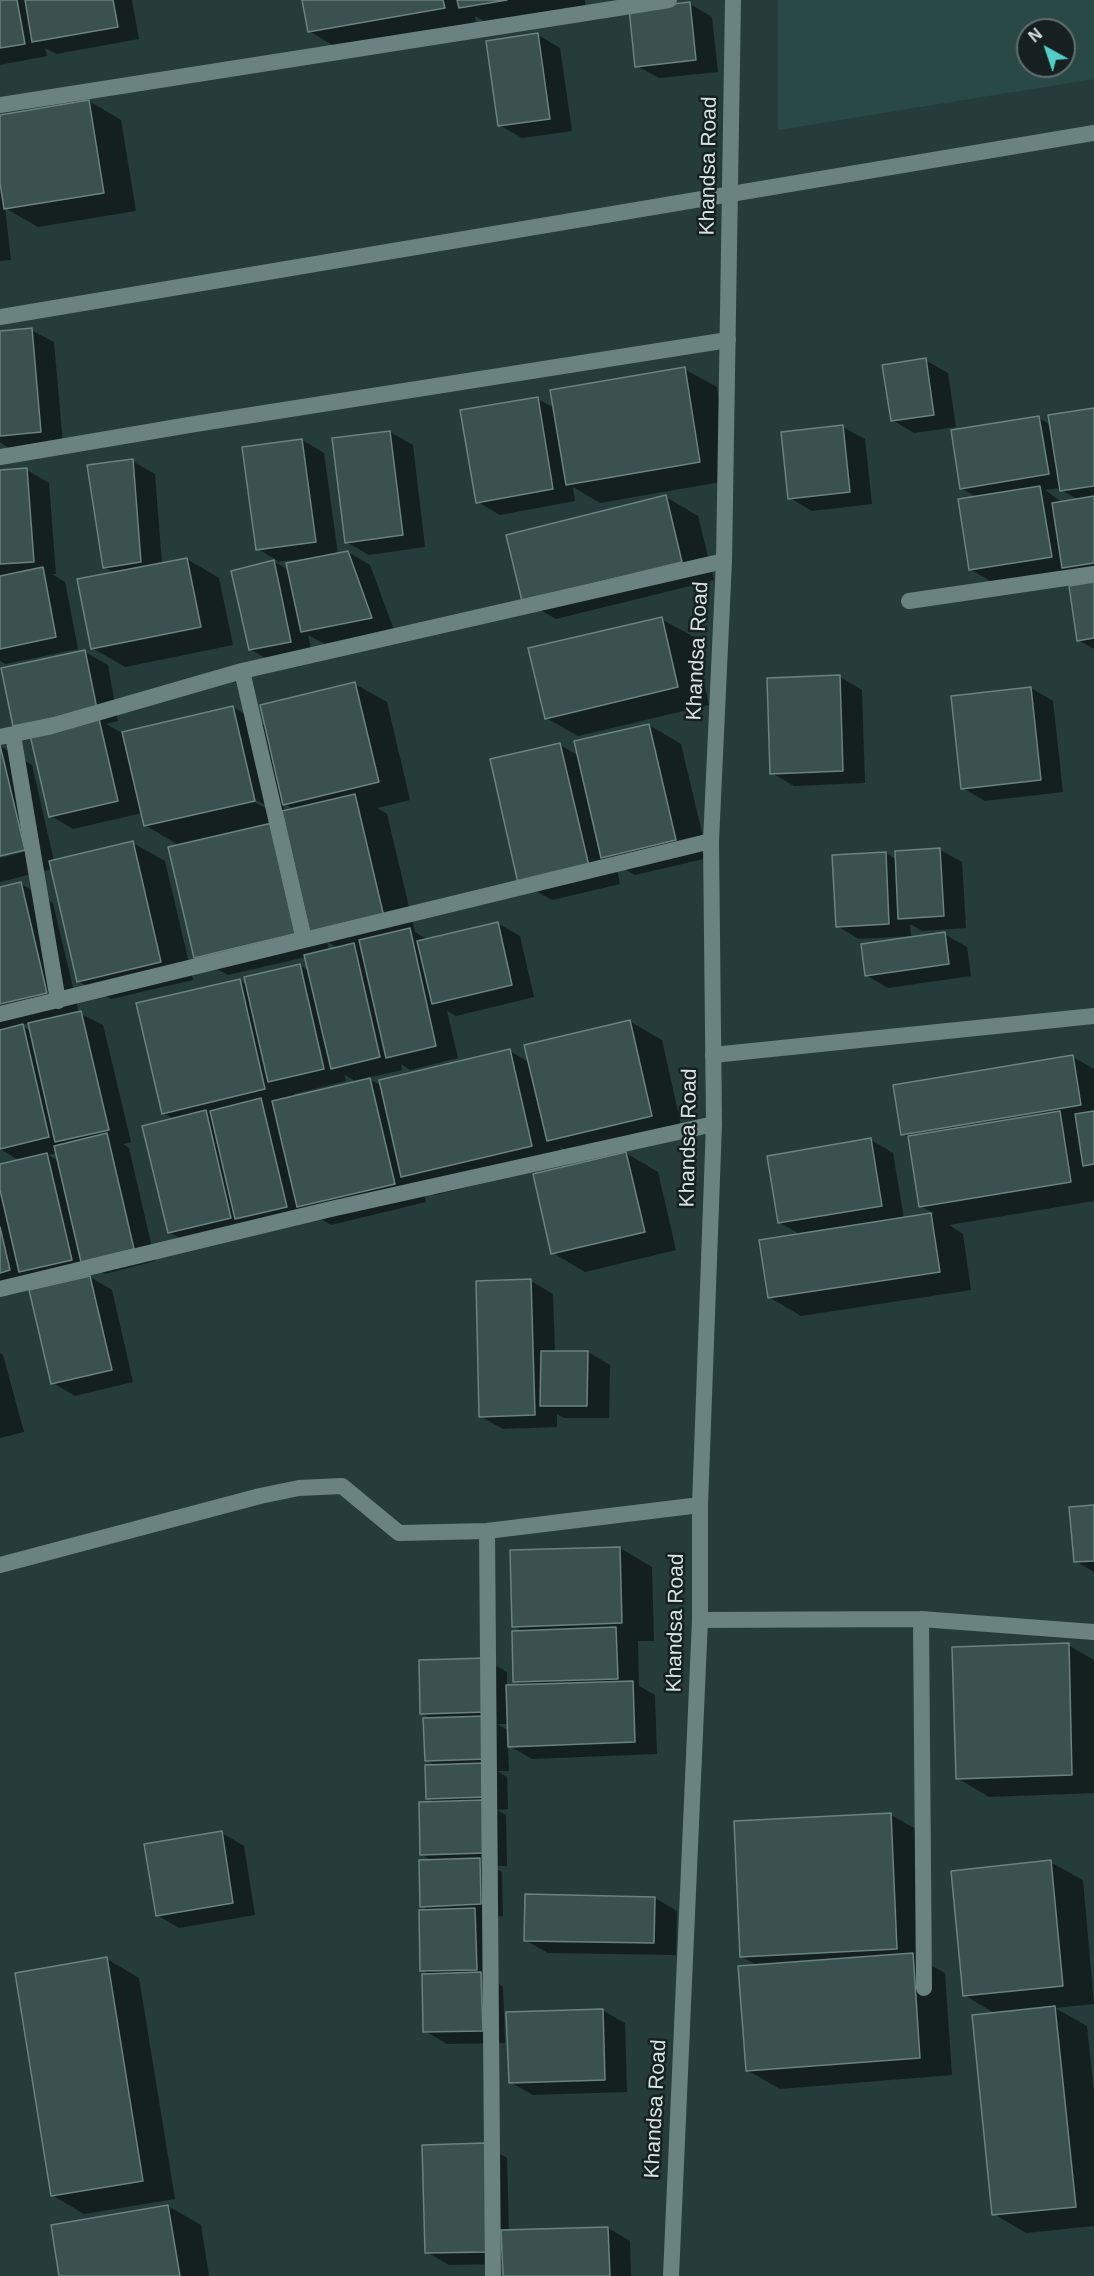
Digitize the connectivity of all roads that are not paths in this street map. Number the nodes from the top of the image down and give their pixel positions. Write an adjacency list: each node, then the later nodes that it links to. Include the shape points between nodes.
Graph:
1 (669, 0): 3 (street)
2 (733, 0): 5 (street, Khandsa Road)
3 (0, 105)
4 (1094, 133): 5 (street)
5 (732, 194): 6 (street); 7 (street, Khandsa Road)
6 (0, 317)
7 (728, 340): 8 (street); 9 (street, Khandsa Road)
8 (0, 458)
9 (724, 561): 12 (street); 14 (street, Khandsa Road)
10 (1094, 574): 11 (street)
11 (909, 601)
12 (242, 671): 13 (street); 15 (street)
13 (7, 736): 16 (street)
14 (711, 841): 15 (street); 19 (street, Khandsa Road)
15 (304, 940): 16 (street)
16 (58, 1001): 17 (street)
17 (0, 1014)
18 (1094, 1016): 19 (street)
19 (712, 1056): 20 (street, Khandsa Road)
20 (714, 1124): 21 (street, via 331,1209); 22 (street, Khandsa Road)
21 (0, 1289)
22 (700, 1505): 23 (street); 26 (street, Khandsa Road)
23 (487, 1531): 24 (street, via 399,1533 342,1486 299,1488); 29 (street)
24 (0, 1566)
25 (921, 1619): 26 (street); 27 (street); 28 (street)
26 (700, 1620): 30 (street, Khandsa Road)
27 (1094, 1632)
28 (924, 1988)
29 (493, 2276)
30 (671, 2276)

